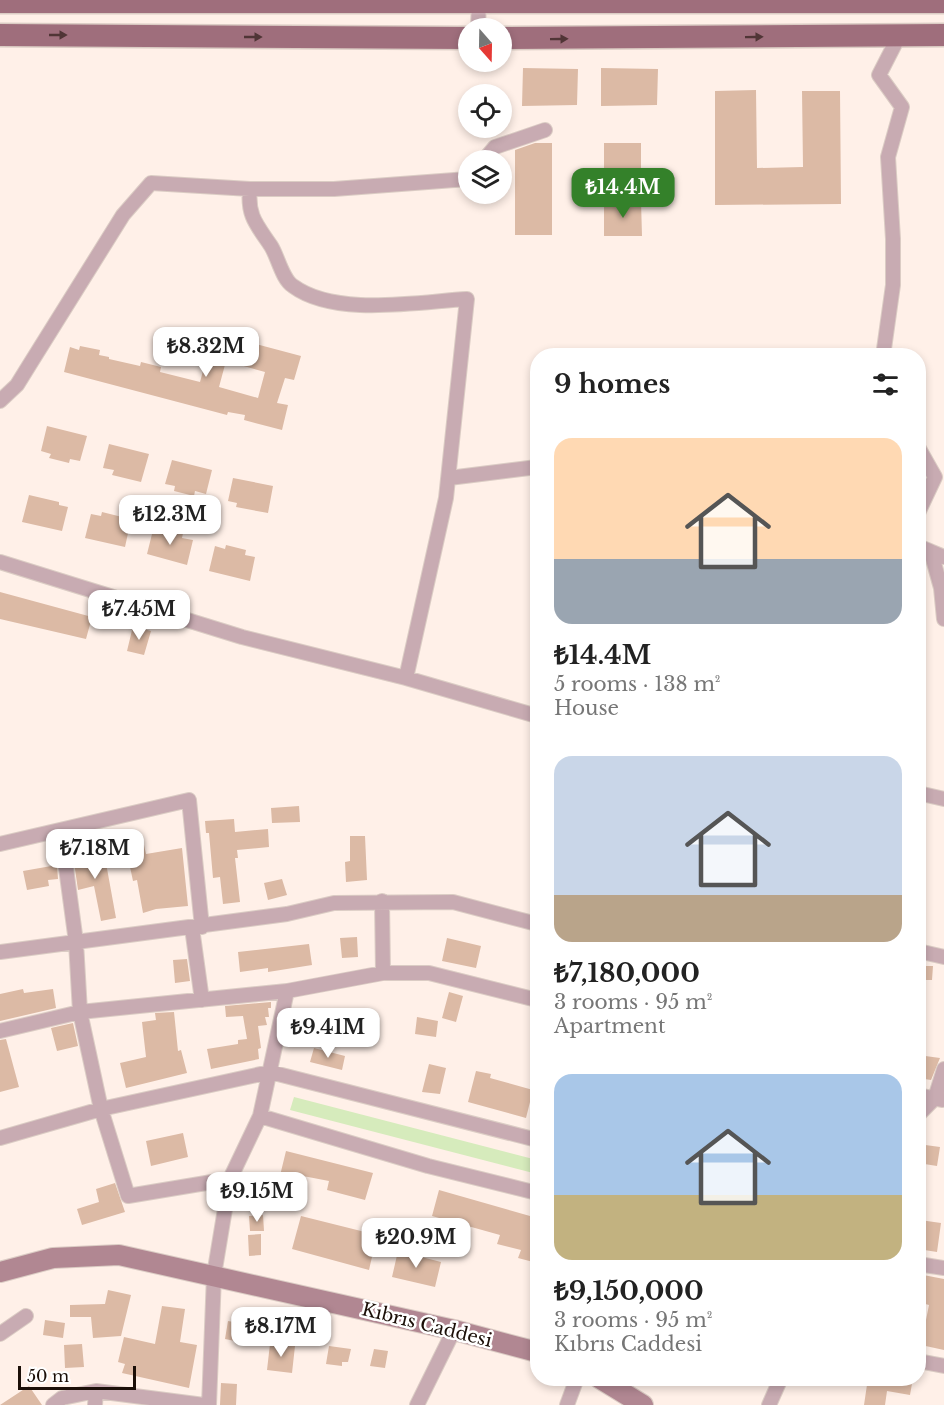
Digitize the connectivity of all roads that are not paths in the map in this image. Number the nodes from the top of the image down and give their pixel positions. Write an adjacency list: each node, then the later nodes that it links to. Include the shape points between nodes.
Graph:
1 (479, 0): 2 (main road); 3 (main road); 5 (street)
2 (898, 1): 4 (main road)
3 (0, 2)
4 (944, 2)
5 (478, 18)
6 (0, 34): 9 (main road, one-way to 9)
7 (944, 35): 8 (main road)
8 (899, 36): 10 (main road, one-way to 8); 15 (street, via 879,75 902,106 888,157 893,285)
9 (458, 38)
10 (512, 38)
11 (545, 130): 12 (street)
12 (492, 150)
13 (458, 180): 14 (street, via 334,189)
14 (250, 189): 16 (street, via 151,183 123,215 17,385); 19 (street, via 248,205 259,232 290,285 319,301 375,305 467,298)
15 (884, 348)
16 (0, 400)
17 (926, 461): 20 (street, via 935,477)
18 (530, 467): 19 (street)
19 (448, 478): 24 (street)
20 (926, 496)
21 (931, 552): 23 (street)
22 (0, 562): 24 (street, via 242,637)
23 (944, 619)
24 (406, 678): 25 (street)
25 (530, 714)
26 (926, 795): 27 (street)
27 (944, 799)
28 (61, 831): 29 (street); 32 (street, via 189,800); 33 (street)
29 (0, 843)
30 (382, 901): 31 (street, via 453,902); 32 (street, via 334,903 287,915); 37 (street)
31 (530, 922)
32 (197, 927): 33 (street); 40 (street)
33 (76, 942): 34 (street); 41 (street)
34 (0, 952)
35 (926, 953): 36 (street)
36 (944, 957)
37 (383, 973): 38 (street); 39 (street, via 429,973)
38 (287, 991): 40 (street); 44 (street)
39 (530, 998)
40 (202, 1000): 41 (street)
41 (80, 1012): 42 (street); 46 (street)
42 (0, 1031)
43 (944, 1069): 45 (street)
44 (270, 1072): 46 (street); 48 (street); 50 (street)
45 (939, 1099): 47 (street)
46 (101, 1108): 49 (street); 51 (street, via 128,1196)
47 (926, 1109)
48 (260, 1116): 51 (street); 52 (street, via 428,1166)
49 (0, 1138)
50 (530, 1138)
51 (230, 1179): 56 (street)
52 (530, 1191)
53 (926, 1265): 54 (street)
54 (944, 1268)
55 (0, 1272): 56 (main road, Kıbrıs Caddesi, via 53,1258 119,1255)
56 (214, 1275): 58 (main road, Kıbrıs Caddesi); 69 (street)
57 (26, 1316): 59 (street)
58 (454, 1329): 60 (main road, Kıbrıs Caddesi); 70 (street)
59 (0, 1334)
60 (530, 1351)
61 (926, 1363): 62 (street)
62 (944, 1366)
63 (574, 1386): 71 (street)
64 (612, 1386): 72 (main road)
65 (777, 1386): 73 (street)
66 (95, 1398): 67 (street, via 62,1398); 68 (street)
67 (53, 1405)
68 (204, 1405)
69 (208, 1405)
70 (417, 1405)
71 (567, 1405)
72 (643, 1405)
73 (769, 1405)

